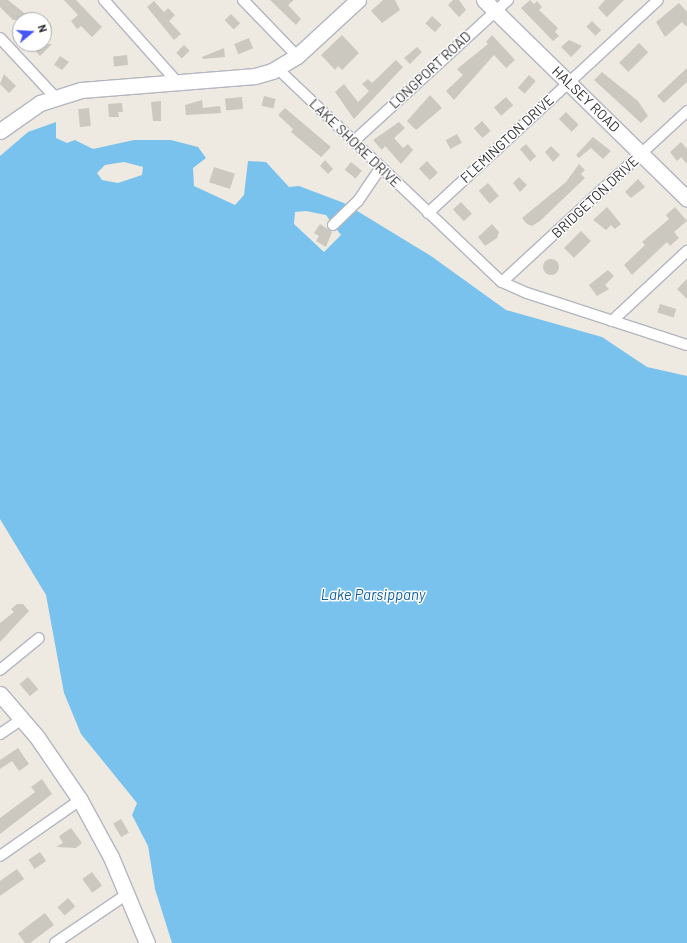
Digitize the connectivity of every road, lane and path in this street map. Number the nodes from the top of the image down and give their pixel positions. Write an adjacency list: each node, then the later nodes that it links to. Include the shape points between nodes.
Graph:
1 (104, 0): 11 (street)
2 (243, 0): 9 (street)
3 (358, 0): 9 (street)
4 (484, 0): 7 (street, HALSEY ROAD)
5 (508, 0): 7 (street, LONGPORT ROAD)
6 (658, 0): 12 (street, FLEMINGTON DRIVE)
7 (495, 11): 12 (street, HALSEY ROAD); 16 (street, LONGPORT ROAD)
8 (0, 38): 13 (street)
9 (297, 56): 10 (street)
10 (278, 69): 11 (street, via 255,76); 16 (street, LAKE SHORE DRIVE)
11 (177, 82): 13 (street, via 87,89)
12 (568, 82): 17 (street, HALSEY ROAD); 20 (street, FLEMINGTON DRIVE)
13 (55, 97): 15 (street, via 24,112)
14 (687, 111): 17 (street, BRIDGETON DRIVE)
15 (0, 131)
16 (354, 141): 18 (street, LAKE SHORE DRIVE)
17 (642, 154): 19 (street, HALSEY ROAD); 23 (street, BRIDGETON DRIVE)
18 (381, 167): 20 (street, LAKE SHORE DRIVE); 21 (street, via 358,200)
19 (687, 200)
20 (428, 213): 23 (street, LAKE SHORE DRIVE)
21 (333, 225)
22 (687, 251): 24 (street)
23 (502, 282): 24 (street, LAKE SHORE DRIVE)
24 (612, 321): 25 (street, LAKE SHORE DRIVE)
25 (687, 345)
26 (39, 638): 27 (street)
27 (0, 670)
28 (0, 694): 29 (street)
29 (22, 719): 30 (street); 31 (street)
30 (0, 734)
31 (80, 800): 32 (street); 33 (street)
32 (0, 856)
33 (127, 894): 34 (street); 35 (street)
34 (55, 943)
35 (147, 943)

